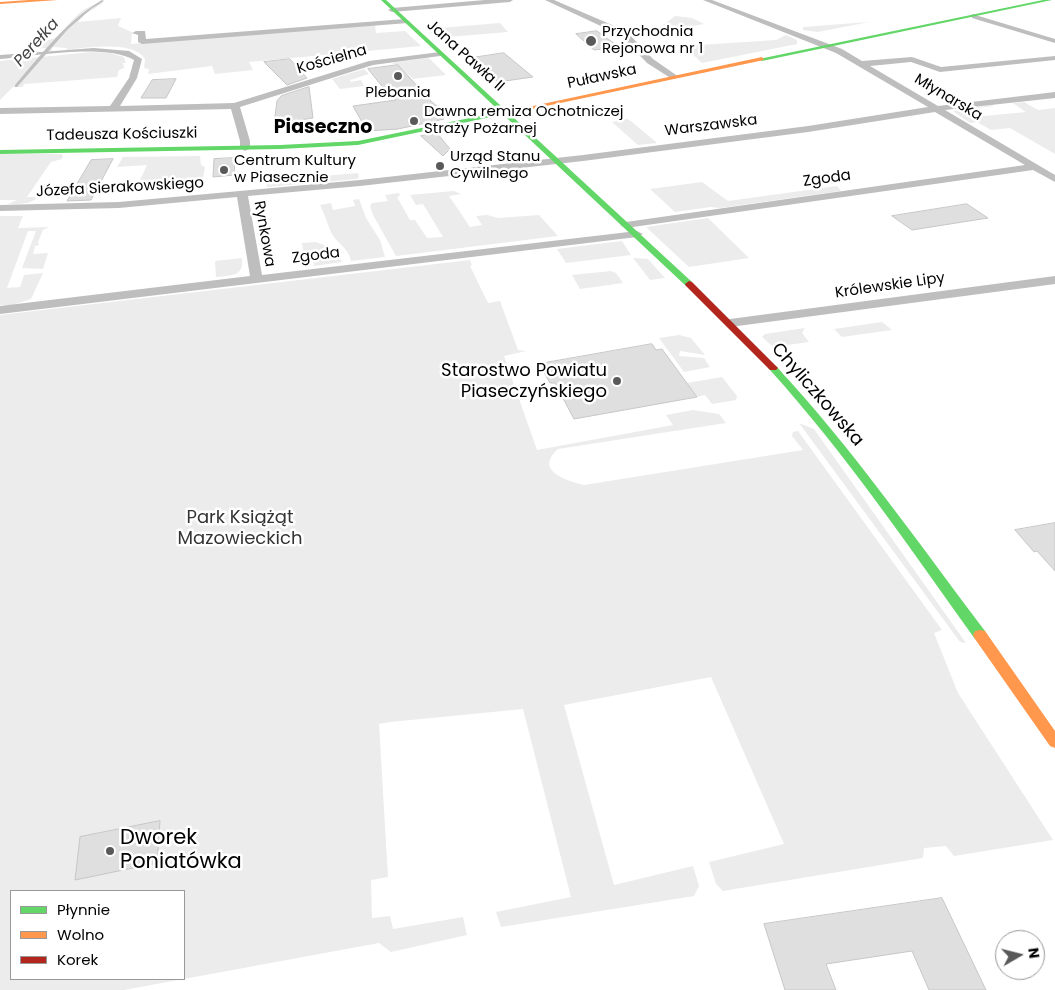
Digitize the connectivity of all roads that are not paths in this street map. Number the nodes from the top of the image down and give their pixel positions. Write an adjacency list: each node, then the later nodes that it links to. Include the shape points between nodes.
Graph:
1 (56, 0): 7 (street)
2 (383, 0): 8 (street, Jana Pawła II)
3 (510, 0): 8 (street)
4 (548, 0): 18 (street, via 623,33 650,61)
5 (709, 0): 13 (street, Młynarska)
6 (1050, 0): 9 (street, Puławska)
7 (0, 4)
8 (392, 10): 10 (street, Jana Pawła II)
9 (975, 16): 12 (street); 13 (street, Puławska)
10 (404, 21): 11 (street, via 142,42 142,33); 14 (street, Jana Pawła II)
11 (136, 33)
12 (1055, 41)
13 (824, 47): 17 (street, Młynarska); 18 (street, Puławska)
14 (440, 54): 20 (street, Kościelna, via 372,63); 24 (street, Jana Pawła II)
15 (0, 57): 22 (street, via 105,49 125,51 136,57 138,62 134,78)
16 (1055, 58): 17 (street, via 940,70 912,60)
17 (861, 64): 21 (street, Młynarska)
18 (675, 77): 24 (street, Puławska)
19 (1055, 95): 21 (street, Warszawska)
20 (235, 106): 22 (street, Kościelna); 25 (street)
21 (935, 108): 27 (street, Warszawska, via 808,129); 28 (street, Młynarska)
22 (113, 109): 23 (street, Kościelna)
23 (0, 110)
24 (506, 112): 25 (street, Puławska, via 358,143); 27 (street, Chyliczkowska)
25 (245, 148): 26 (street, Tadeusza Kościuszki)
26 (0, 152)
27 (558, 161): 30 (street, Warszawska); 33 (street, Chyliczkowska)
28 (1033, 167): 29 (street, Młynarska); 33 (street, Zgoda)
29 (1055, 179)
30 (371, 182): 31 (street, Józefa Sierakowskiego)
31 (242, 194): 32 (street, Józefa Sierakowskiego, via 84,207); 35 (street, Rynkowa)
32 (0, 208)
33 (626, 225): 34 (street, Chyliczkowska)
34 (636, 234): 35 (street, Zgoda); 38 (street, Chyliczkowska)
35 (256, 279): 37 (street, Zgoda)
36 (1055, 280): 38 (street, Królewskie Lipy)
37 (0, 310)
38 (730, 323): 39 (street, Chyliczkowska, via 797,393 838,443)
39 (1055, 742)

